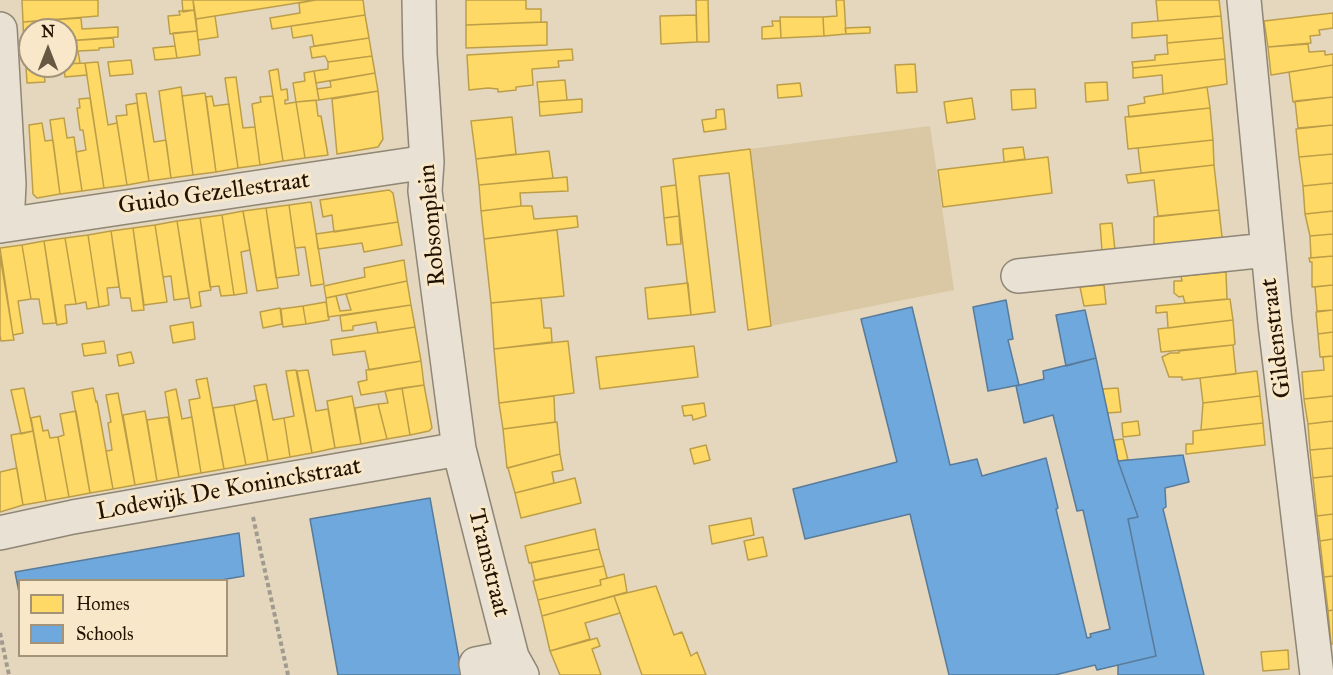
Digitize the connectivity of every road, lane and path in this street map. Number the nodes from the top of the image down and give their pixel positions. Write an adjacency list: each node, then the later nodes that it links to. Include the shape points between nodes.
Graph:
1 (419, 0): 4 (street, Robsonplein)
2 (1244, 0): 6 (street, Gildenstraat)
3 (0, 29): 5 (street, via 9,184)
4 (427, 162): 5 (street, Guido Gezellestraat); 8 (street, Robsonplein, via 425,192)
5 (3, 226)
6 (1267, 250): 7 (street); 16 (street, Gildenstraat)
7 (1018, 276)
8 (459, 449): 9 (street, Lodewijk De Koninckstraat); 12 (street, Tramstraat)
9 (246, 487): 10 (street, Lodewijk De Koninckstraat); 14 (path)
10 (0, 533)
11 (0, 633): 13 (path)
12 (517, 666): 15 (street, via 476,664)
13 (9, 675)
14 (288, 675)
15 (478, 675)
16 (1317, 675)

